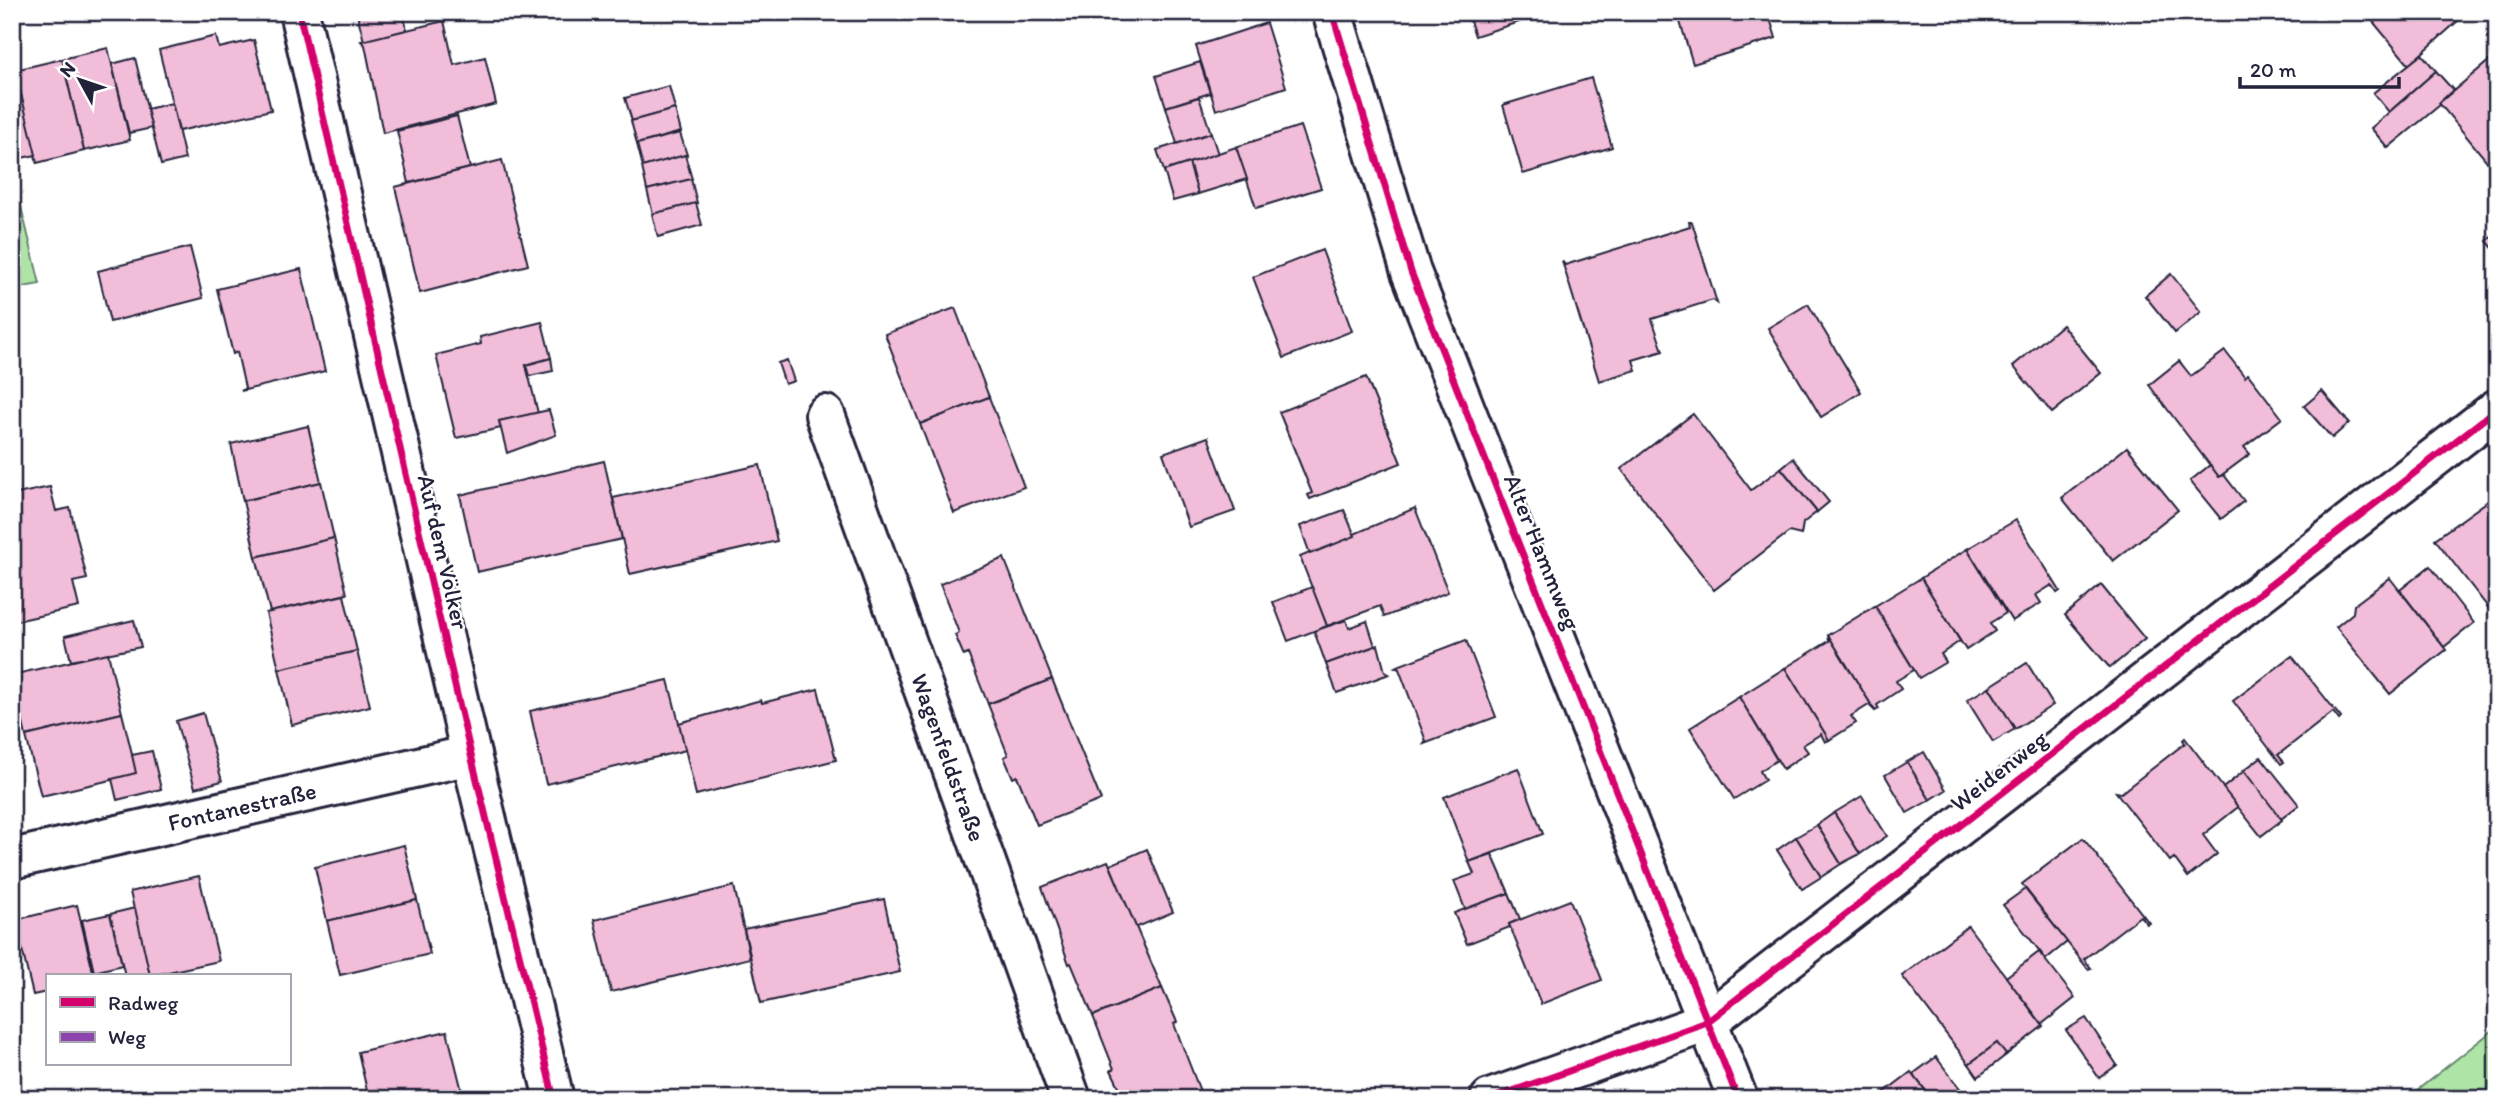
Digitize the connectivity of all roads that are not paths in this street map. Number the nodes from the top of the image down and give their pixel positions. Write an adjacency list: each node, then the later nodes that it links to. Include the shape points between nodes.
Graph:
1 (299, 12): 5 (street, Auf dem Völker)
2 (1332, 12): 7 (street, Alter Hammweg, via 1411,272)
3 (2497, 409): 7 (street, Weidenweg)
4 (825, 415): 9 (street, Wagenfeldstraße)
5 (471, 755): 6 (street, Fontanestraße); 8 (street, Auf dem Völker)
6 (12, 859)
7 (1707, 1022): 10 (street, Weidenweg); 11 (street, Alter Hammweg)
8 (555, 1099)
9 (1071, 1099)
10 (1490, 1099)
11 (1738, 1099)

